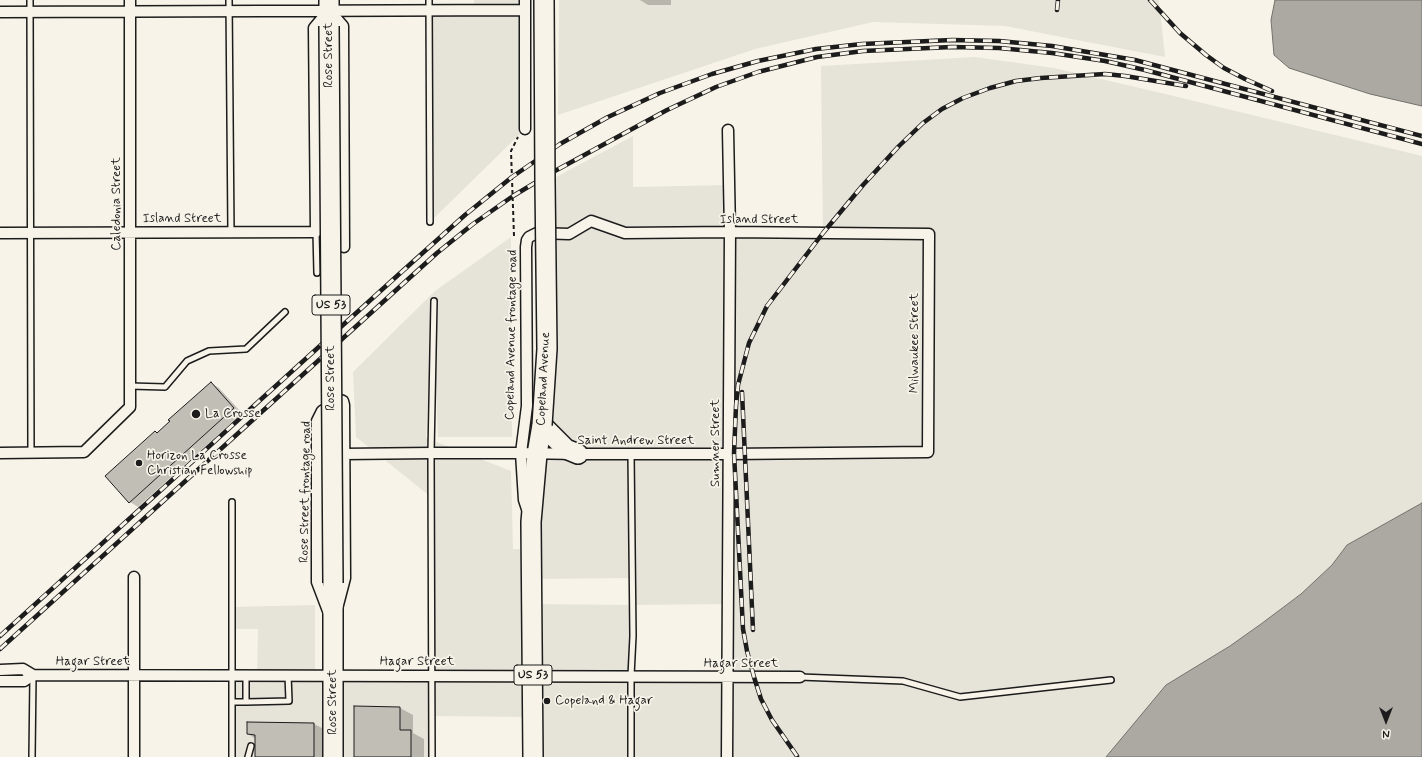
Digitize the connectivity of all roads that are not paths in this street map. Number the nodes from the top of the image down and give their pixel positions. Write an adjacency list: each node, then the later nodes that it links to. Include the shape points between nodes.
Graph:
1 (30, 0): 9 (lane)
2 (130, 0): 7 (street, Caledonia Street)
3 (544, 0): 27 (highway, Copeland Avenue / US 53, bridge, via 547,349)
4 (229, 5): 7 (street); 10 (street); 16 (lane)
5 (429, 5): 6 (street); 10 (street); 14 (lane)
6 (525, 5): 11 (street)
7 (130, 11): 9 (street); 15 (street, Caledonia Street)
8 (0, 12): 9 (street)
9 (30, 12): 20 (lane)
10 (329, 12): 17 (street, via 314,28); 22 (street, via 343,26); 39 (highway, Rose Street / US 53, bridge)
11 (525, 128)
12 (728, 130): 18 (street, Sumner Street)
13 (591, 221): 18 (street, Island Street, via 625,233); 33 (street, Copeland Avenue frontage road, via 569,234 537,233 527,240)
14 (430, 222)
15 (130, 232): 16 (street, Island Street); 20 (street, Island Street); 26 (street, Caledonia Street)
16 (231, 232): 17 (street, Island Street)
17 (316, 232): 23 (lane)
18 (730, 232): 21 (street, Island Street); 36 (street, Sumner Street)
19 (0, 233): 20 (street, Island Street)
20 (30, 233): 30 (lane)
21 (929, 234): 28 (street, Milwaukee Street)
22 (344, 247)
23 (317, 273)
24 (434, 301): 31 (lane)
25 (285, 312): 26 (lane, via 246,349 209,351 187,361 165,387)
26 (130, 386): 30 (street, Caledonia Street, via 130,407 84,452)
27 (542, 425): 33 (highway, Copeland Avenue / US 53); 34 (highway, via 566,449)
28 (928, 452): 36 (street, Saint Andrew Street)
29 (0, 453): 30 (street)
30 (31, 453)
31 (431, 453): 32 (street, Saint Andrew Street); 33 (street, Saint Andrew Street); 47 (lane)
32 (344, 454): 39 (street, via 345,578); 39 (street, Rose Street frontage road, via 344,405 340,400 322,412 317,421 317,582)
33 (529, 454): 34 (street, Saint Andrew Street); 48 (highway, Copeland Avenue / US 53)
34 (578, 454): 35 (street, Saint Andrew Street)
35 (630, 454): 36 (street, Saint Andrew Street); 49 (lane, via 633,636)
36 (729, 454): 50 (street, Sumner Street)
37 (232, 502): 45 (lane)
38 (134, 577): 42 (street)
39 (333, 624): 44 (highway, Rose Street / US 53)
40 (0, 670): 41 (street, Hagar Street, via 23,670)
41 (33, 675): 42 (street, Hagar Street); 53 (street, Hagar Street, via 24,681); 57 (lane)
42 (134, 675): 45 (street, Hagar Street); 58 (street)
43 (288, 675): 44 (street, Hagar Street); 46 (street, Hagar Street); 55 (lane, via 289,701)
44 (333, 675): 47 (street, Hagar Street); 61 (highway, Rose Street / US 53)
45 (231, 676): 46 (street, Hagar Street); 54 (lane)
46 (246, 676): 55 (lane)
47 (432, 676): 48 (street, Hagar Street); 62 (lane)
48 (533, 676): 49 (street, Hagar Street); 63 (highway, Copeland Avenue / US 53)
49 (631, 676): 50 (street, Hagar Street); 64 (lane)
50 (728, 677): 51 (street, Hagar Street); 65 (street, Sumner Street)
51 (800, 677): 52 (lane, via 903,681 960,697)
52 (1110, 680)
53 (0, 681)
54 (232, 702): 55 (lane); 59 (lane)
55 (246, 702)
56 (252, 746): 60 (lane)
57 (32, 757)
58 (134, 757)
59 (232, 757)
60 (248, 757)
61 (334, 757)
62 (432, 757)
63 (533, 757)
64 (631, 757)
65 (727, 757)

